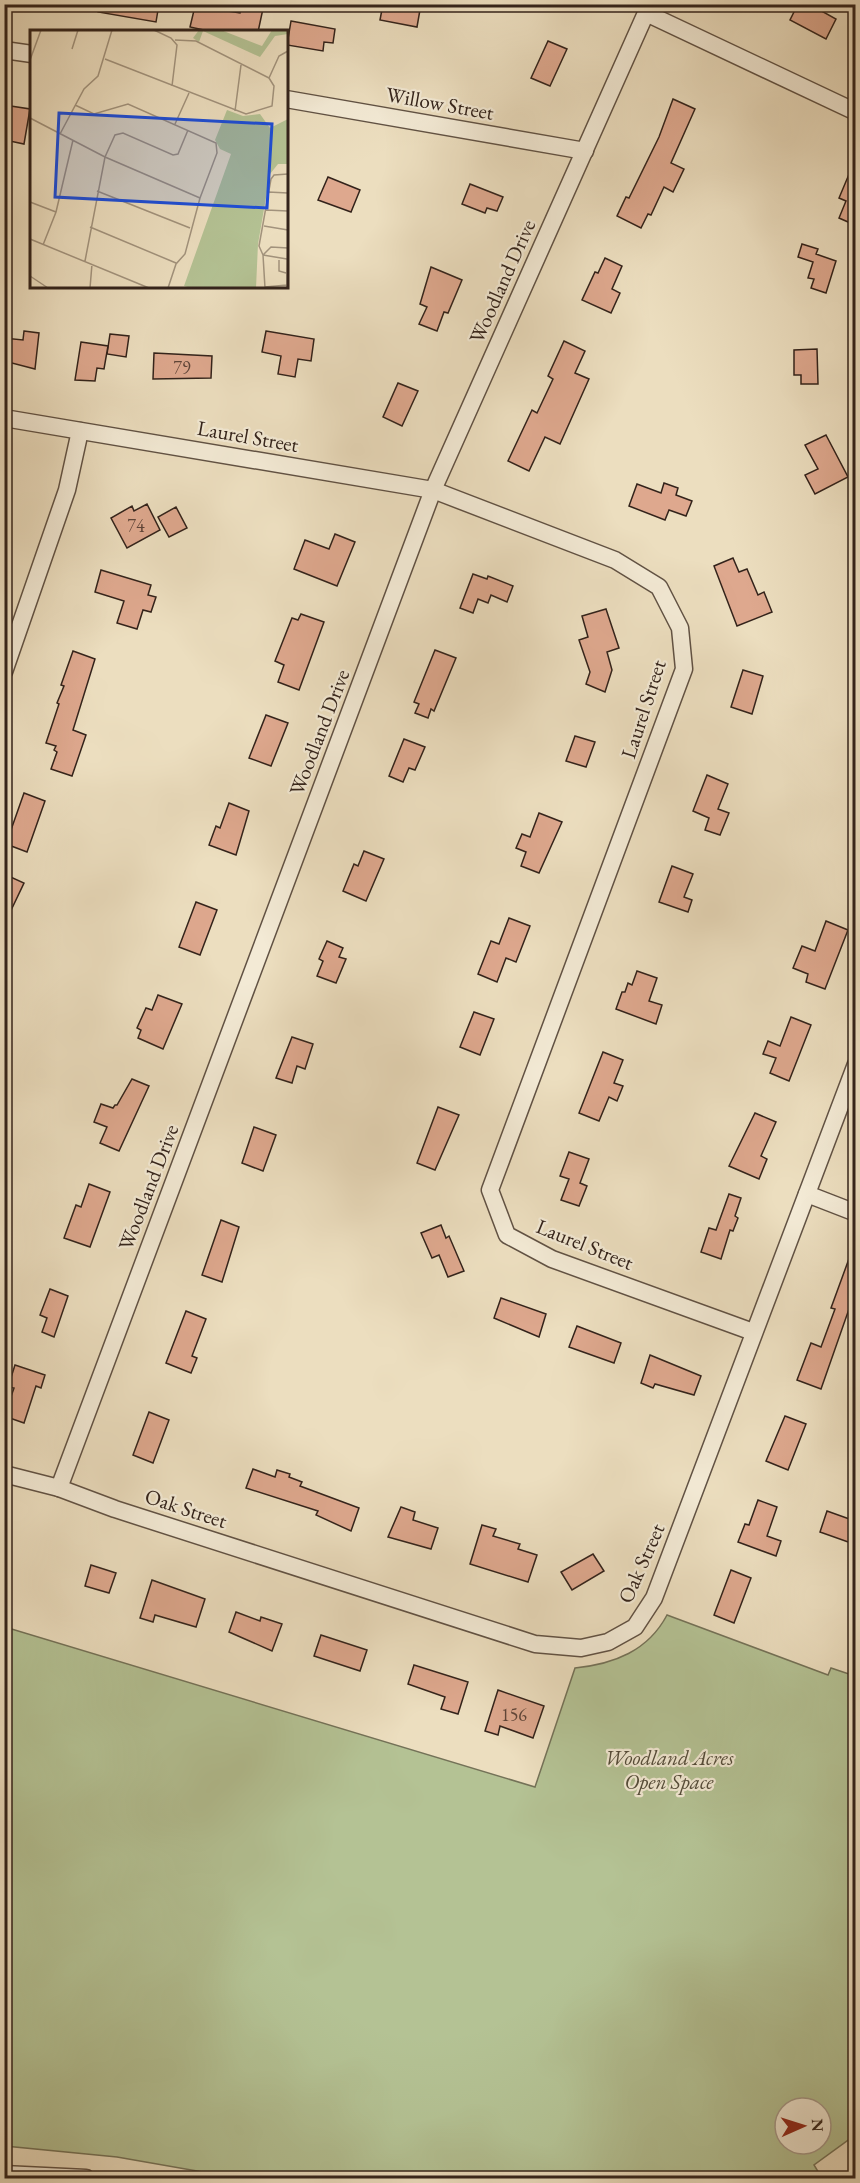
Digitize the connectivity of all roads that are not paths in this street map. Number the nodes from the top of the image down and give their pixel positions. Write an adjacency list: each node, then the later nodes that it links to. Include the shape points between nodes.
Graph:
1 (648, 9): 5 (street); 6 (street, Woodland Drive)
2 (4, 50): 3 (street)
3 (30, 54)
4 (288, 99): 6 (street, Willow Street)
5 (855, 112)
6 (585, 151): 9 (street, Woodland Drive)
7 (4, 418): 8 (street, Laurel Street)
8 (80, 431): 9 (street, Laurel Street); 10 (street, via 67,490)
9 (434, 490): 14 (street, Laurel Street, via 615,560 659,587 680,628 681,638 684,669 490,1190 507,1235 552,1259); 16 (street, Woodland Drive)
10 (4, 672)
11 (855, 1064): 12 (street, Oak Street)
12 (807, 1194): 13 (street); 14 (street, Oak Street)
13 (855, 1213)
14 (753, 1332): 16 (street, Oak Street, via 654,1598 635,1627 608,1642 581,1648 535,1644)
15 (4, 1474): 16 (street, Oak Street)
16 (59, 1488)
17 (4, 2174): 18 (street)
18 (86, 2178)

